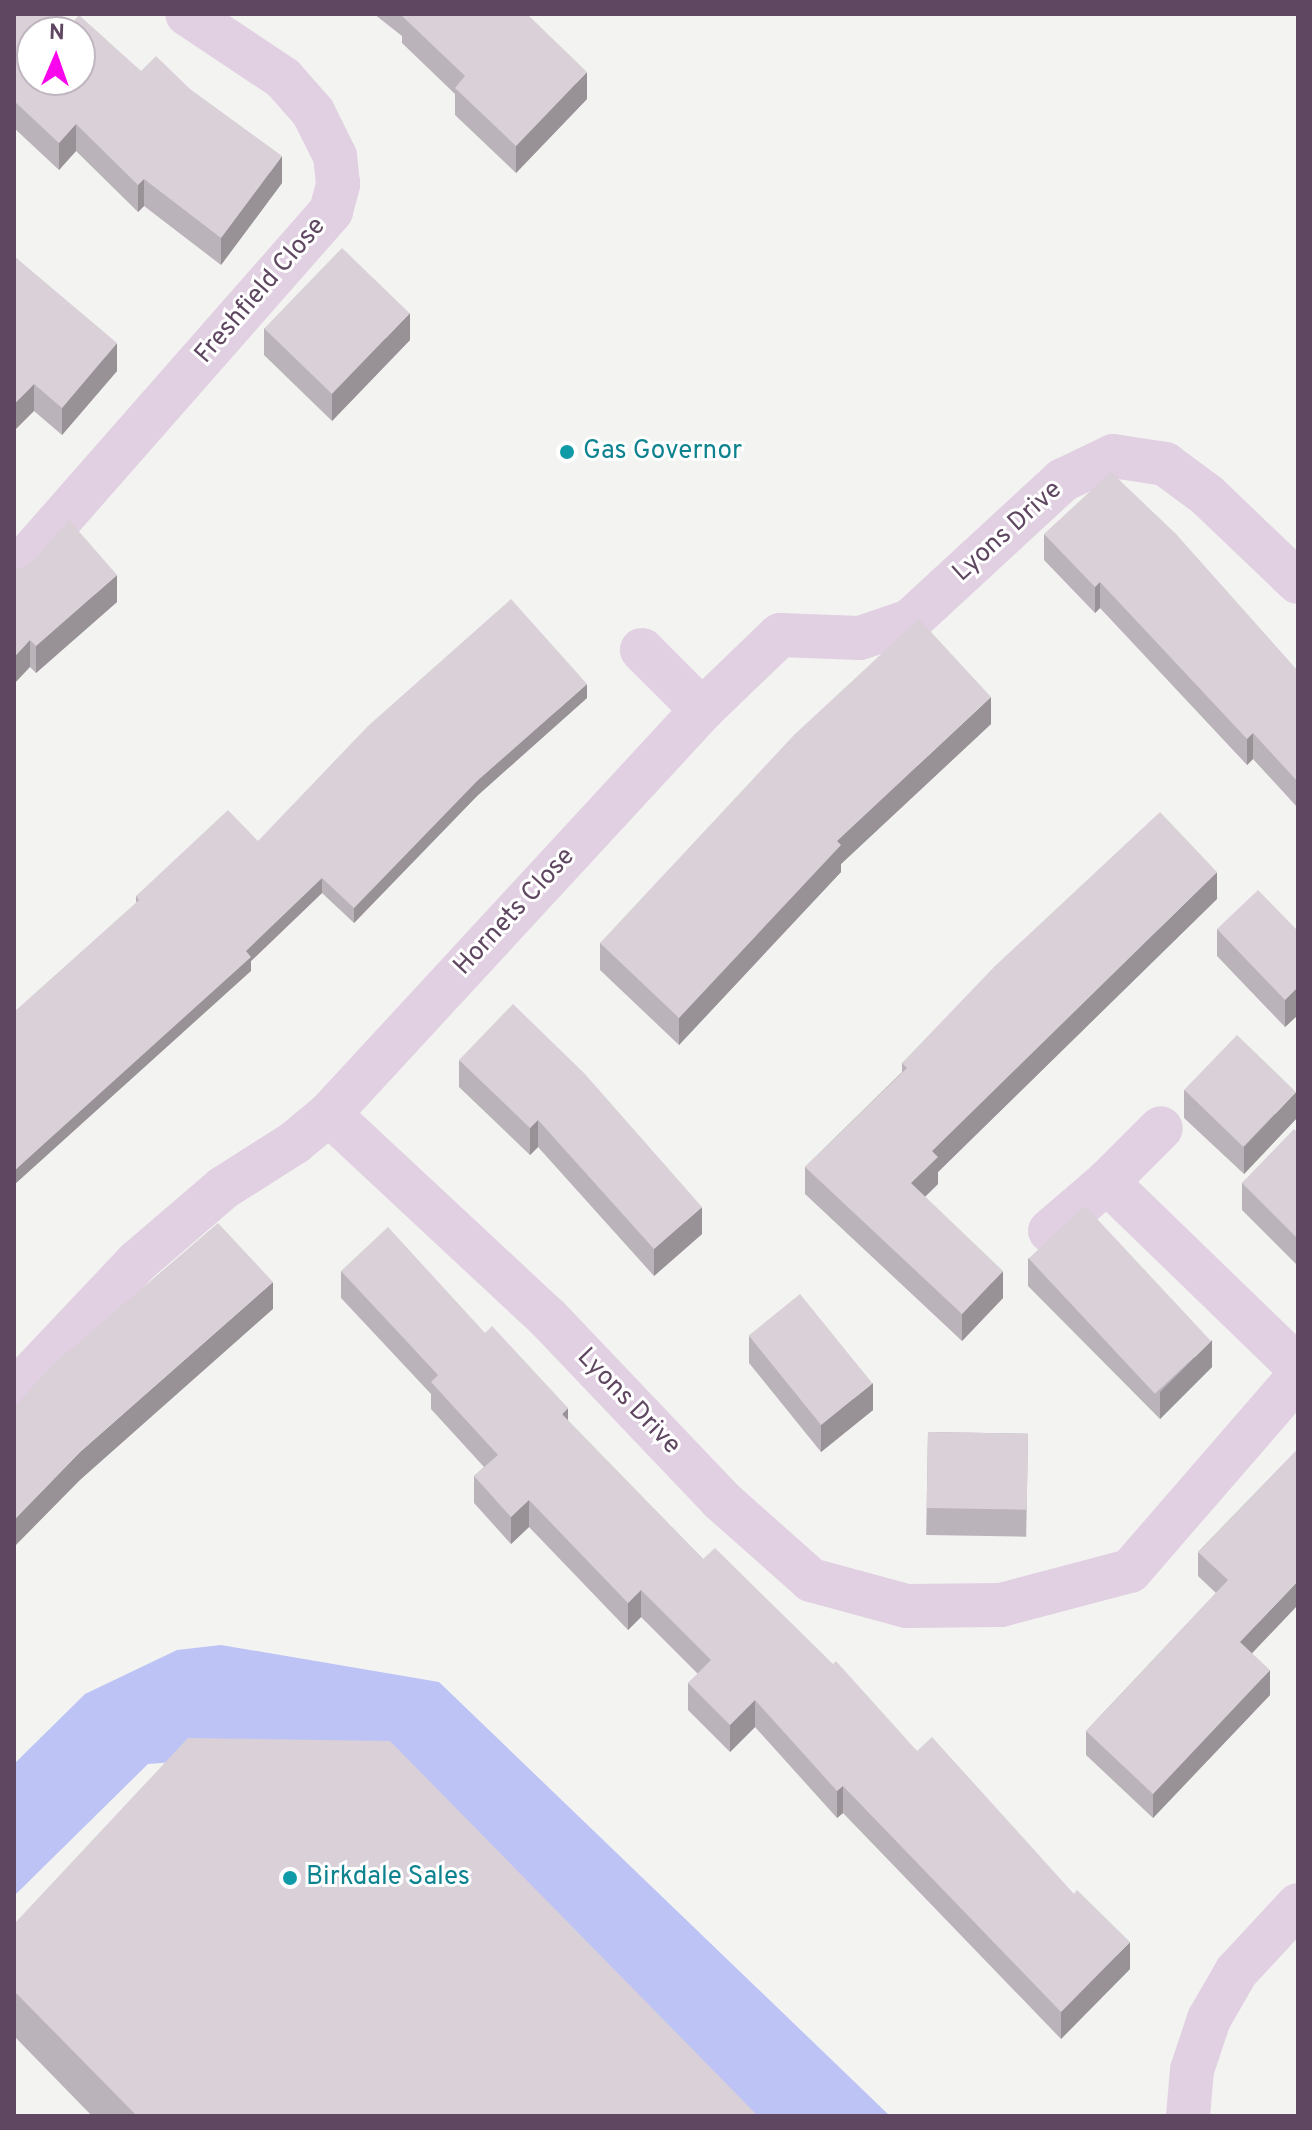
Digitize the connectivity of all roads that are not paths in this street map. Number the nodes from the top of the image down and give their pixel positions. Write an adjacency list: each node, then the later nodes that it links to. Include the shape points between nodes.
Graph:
1 (187, 14): 2 (street, Freshfield Close, via 283,78 313,112 335,156 338,184 331,211)
2 (15, 571)
3 (1298, 582): 4 (street, Lyons Drive, via 1207,495 1165,464 1113,456 1063,480 910,621 860,638)
4 (780, 635): 6 (street, Hornets Close)
5 (642, 650): 6 (street)
6 (702, 710): 7 (street, Hornets Close)
7 (329, 1114): 12 (street, Lyons Drive, via 547,1317 721,1500 811,1580 907,1606 1001,1605 1130,1571); 13 (street, via 223,1188 148,1253)
8 (1161, 1128): 9 (street)
9 (1107, 1182): 10 (street); 11 (street)
10 (1050, 1231)
11 (1298, 1367)
12 (1298, 1377)
13 (14, 1392)
14 (1298, 1905): 15 (street, via 1236,1972 1209,2019 1192,2070)
15 (1188, 2116)

